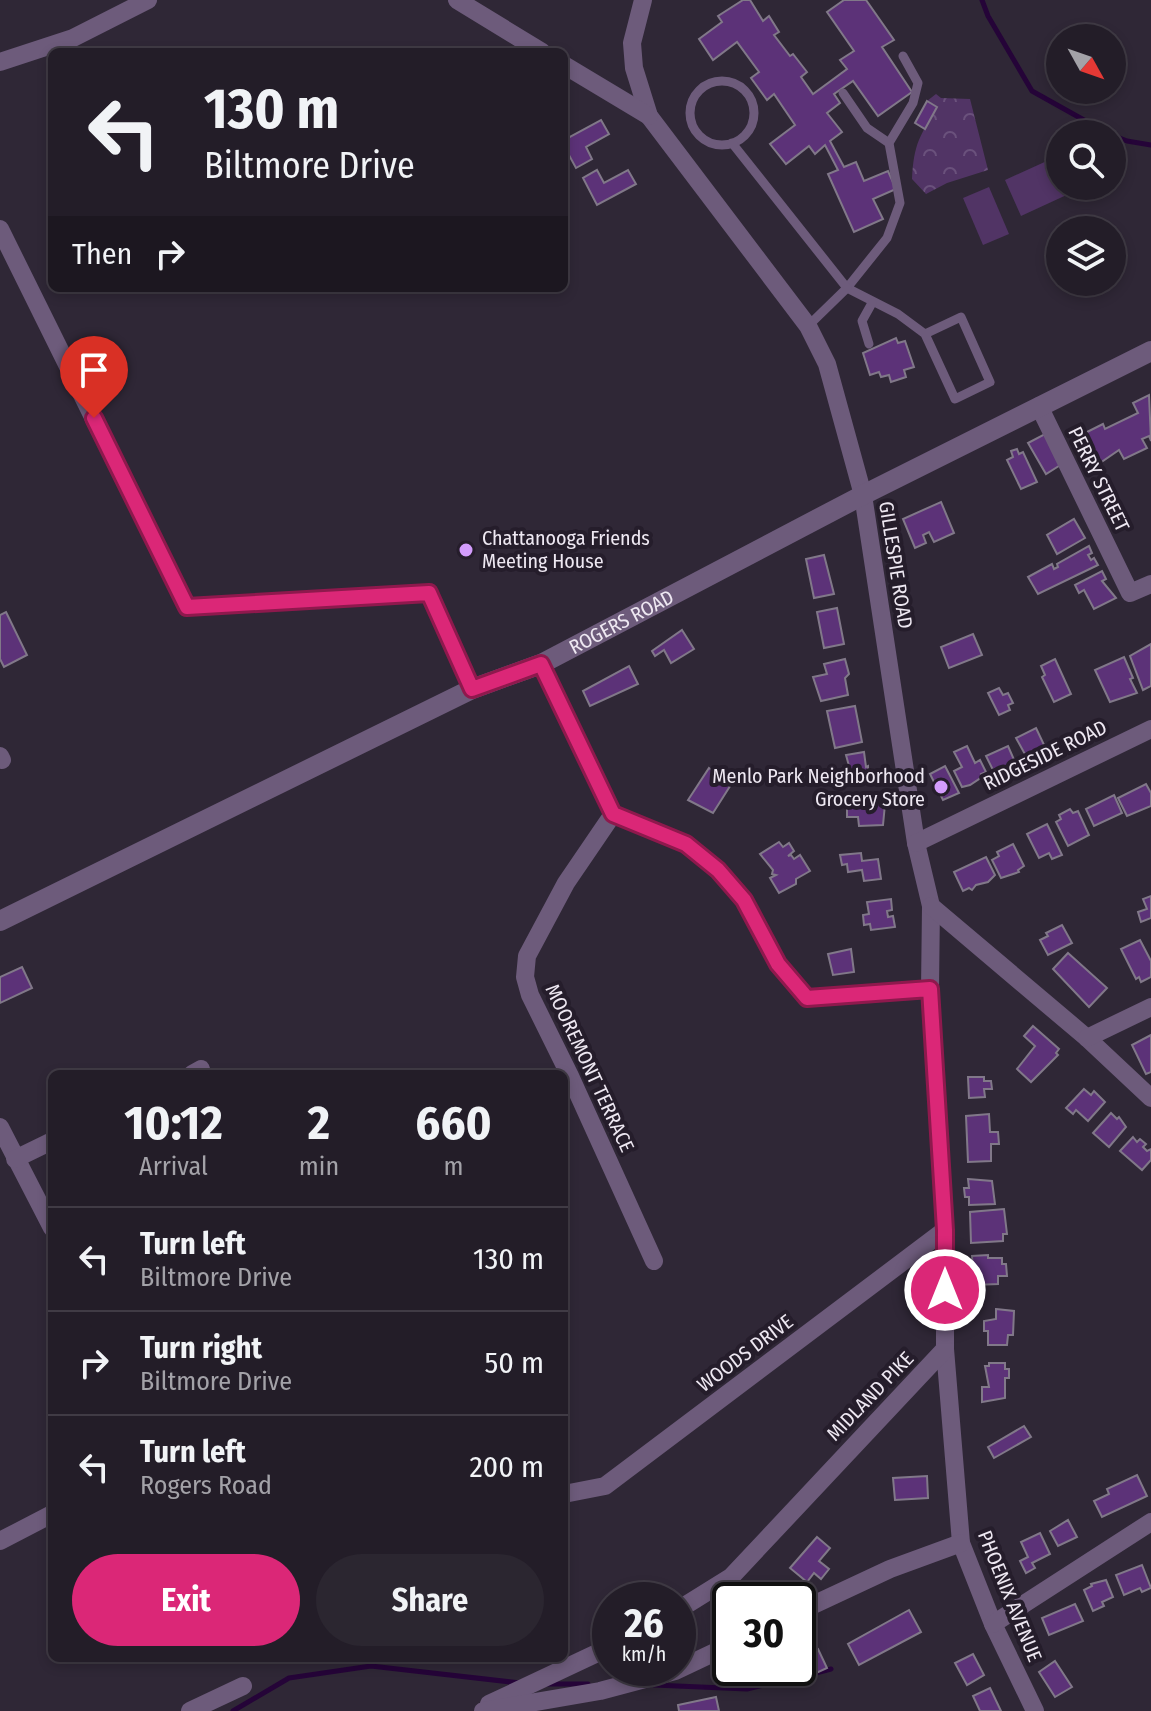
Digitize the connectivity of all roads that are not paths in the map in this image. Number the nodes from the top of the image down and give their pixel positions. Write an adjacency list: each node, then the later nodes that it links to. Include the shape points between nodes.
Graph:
1 (148, 0): 6 (street, via 73,38)
2 (457, 0): 4 (street)
3 (643, 0): 9 (street, GILLESPIE ROAD, via 632,43)
4 (535, 48)
5 (903, 56): 11 (lane, via 918,83 913,103)
6 (0, 62)
7 (568, 67): 9 (street)
8 (843, 93): 11 (lane, via 867,128)
9 (649, 116): 15 (street, GILLESPIE ROAD)
10 (732, 143): 10 (lane, via 751,127 754,108 744,90 717,82 693,101 692,123 705,140); 13 (lane)
11 (889, 143): 13 (lane, via 900,203 887,238)
12 (0, 229): 23 (street, via 187,607 429,593)
13 (847, 288): 14 (lane); 15 (lane)
14 (872, 303): 16 (lane); 17 (lane, via 862,321)
15 (808, 326): 20 (street, GILLESPIE ROAD, via 827,364)
16 (925, 334): 16 (lane, via 955,399 990,382 961,317)
17 (869, 344)
18 (1151, 351): 19 (street, ROGERS ROAD)
19 (1039, 406): 20 (street, ROGERS ROAD); 21 (street, PERRY STREET, via 1130,593)
20 (863, 495): 22 (street, ROGERS ROAD); 26 (street, GILLESPIE ROAD)
21 (1151, 584)
22 (541, 664): 23 (street, ROGERS ROAD); 25 (street)
23 (472, 689): 28 (street, ROGERS ROAD)
24 (1151, 729): 26 (street, RIDGESIDE ROAD)
25 (613, 814): 29 (street, via 686,844 718,870 744,900 778,964 807,998); 32 (street, MOOREMONT TERRACE, via 566,883 527,956 530,995)
26 (916, 843): 27 (street, GILLESPIE ROAD)
27 (931, 906): 29 (street); 31 (street)
28 (0, 921)
29 (930, 989): 39 (street)
30 (1151, 1007): 31 (street)
31 (1087, 1038): 34 (street)
32 (567, 1070)
33 (568, 1072): 40 (street, MOOREMONT TERRACE)
34 (1151, 1098)
35 (0, 1127): 37 (street)
36 (48, 1143): 37 (street)
37 (15, 1159): 38 (street)
38 (48, 1221)
39 (945, 1230): 41 (street); 42 (street, WOODS DRIVE, via 605,1486)
40 (654, 1261)
41 (945, 1349): 46 (street, PHOENIX AVENUE); 47 (street, MIDLAND PIKE, via 731,1577)
42 (568, 1493)
43 (48, 1516): 45 (street)
44 (1151, 1522): 49 (street)
45 (0, 1541)
46 (961, 1543): 48 (street); 49 (street, PHOENIX AVENUE)
47 (696, 1599)
48 (816, 1604)
49 (993, 1624): 56 (street, PHOENIX AVENUE)
50 (712, 1654): 55 (street, via 675,1671 600,1691)
51 (592, 1655): 54 (street)
52 (243, 1686): 53 (street)
53 (190, 1711)
54 (474, 1711)
55 (483, 1711)
56 (1035, 1711)

